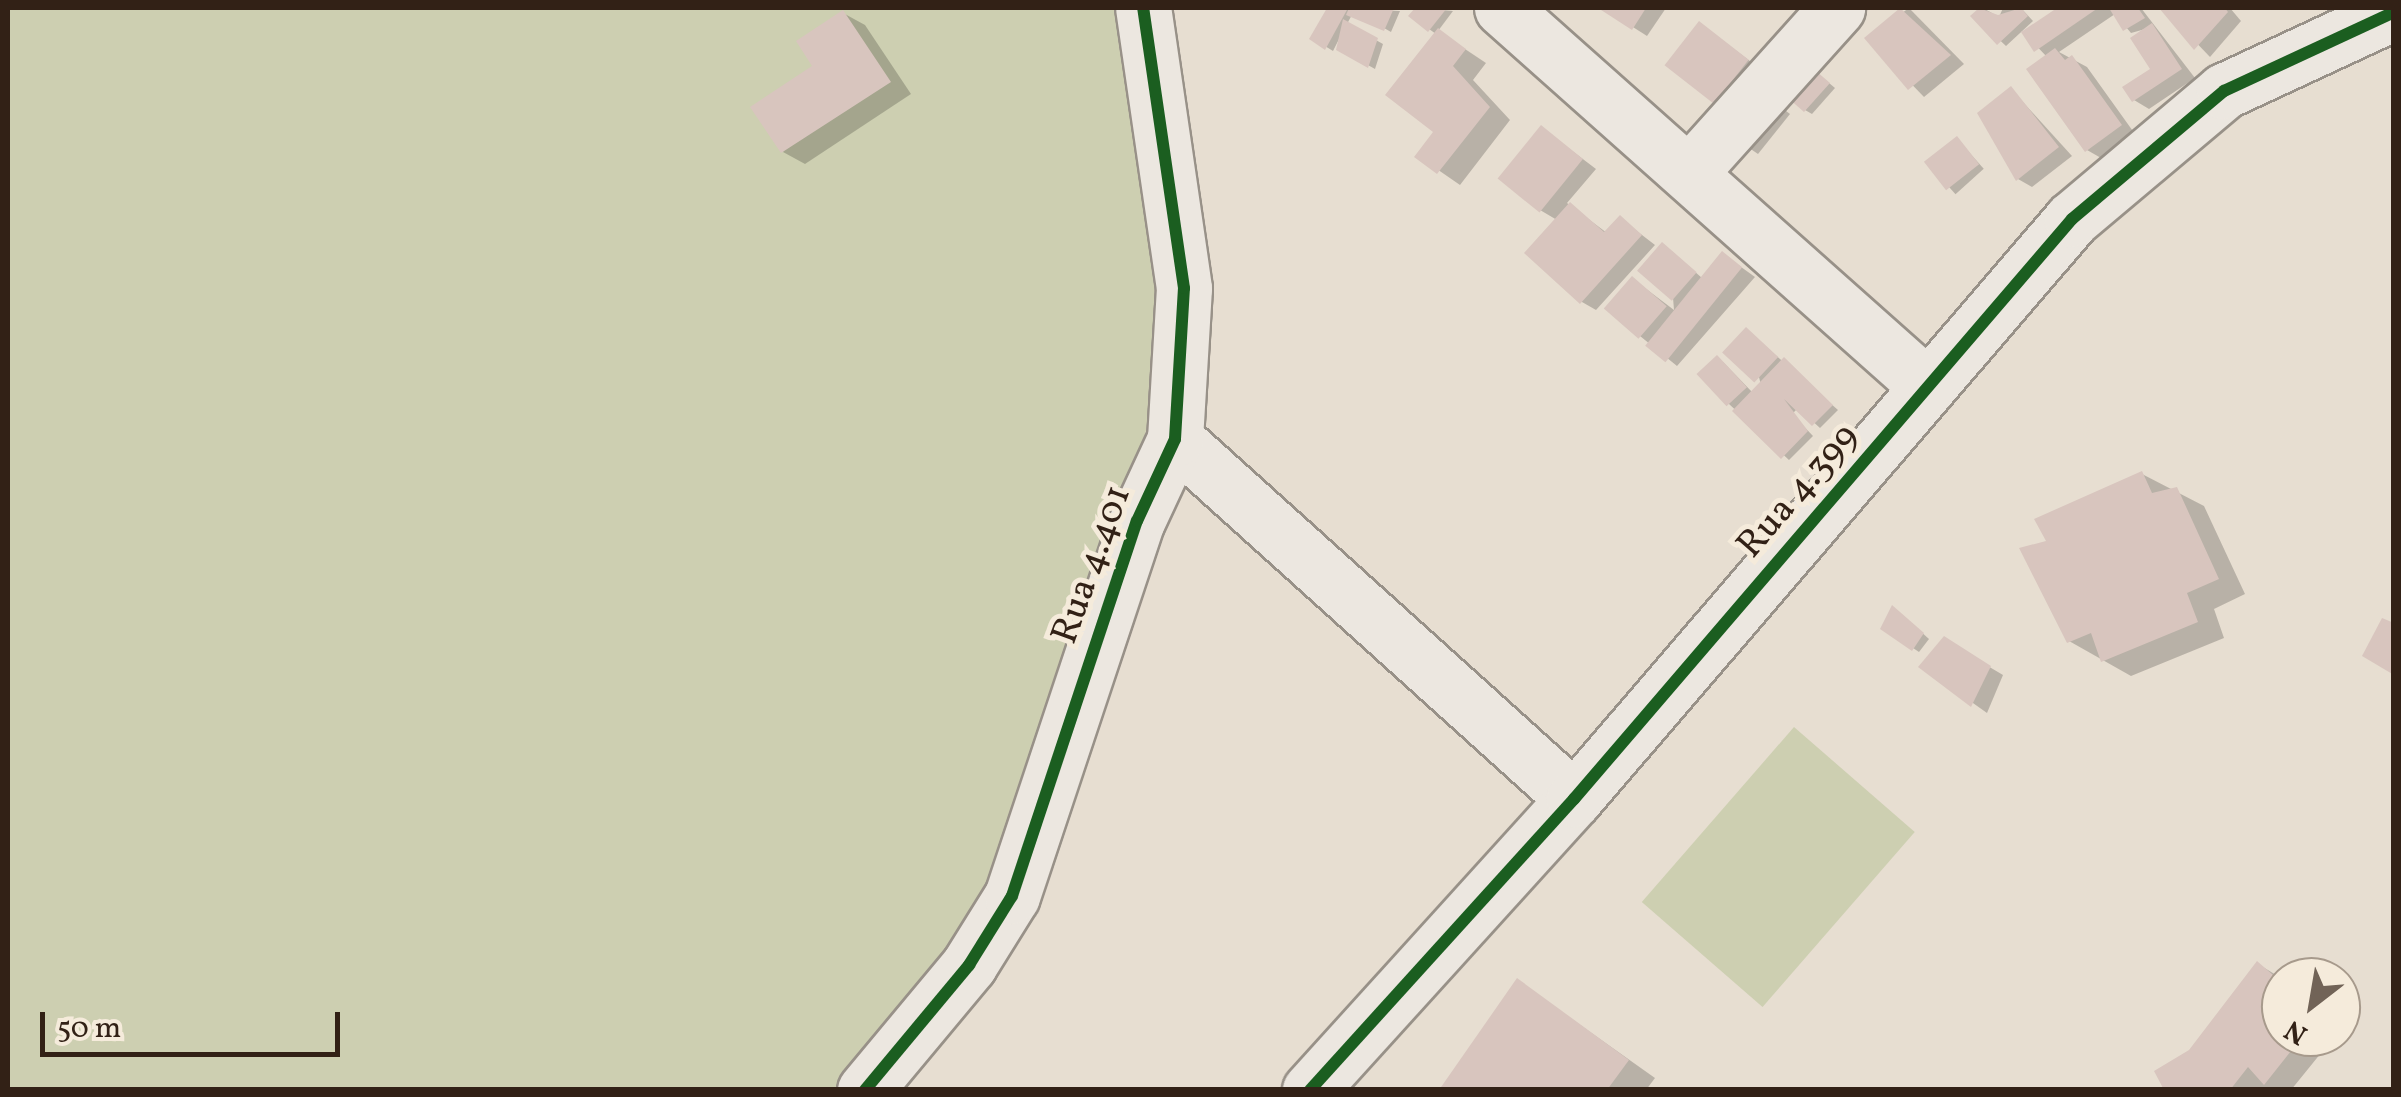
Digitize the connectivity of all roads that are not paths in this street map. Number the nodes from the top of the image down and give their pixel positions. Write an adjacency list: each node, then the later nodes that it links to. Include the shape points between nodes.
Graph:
1 (1143, 8): 7 (street, Rua 4.401, via 1184,288)
2 (1502, 8): 5 (street)
3 (1837, 8): 5 (street)
4 (2394, 12): 6 (street, Rua 4.399, via 2224,91 2149,148 2072,219)
5 (1689, 173): 6 (street)
6 (1928, 387): 8 (street, Rua 4.399)
7 (1174, 438): 8 (street); 9 (street, Rua 4.401, via 1130,539 1012,896 969,965)
8 (1574, 799): 10 (street, Rua 4.399)
9 (865, 1090)
10 (1310, 1090)

